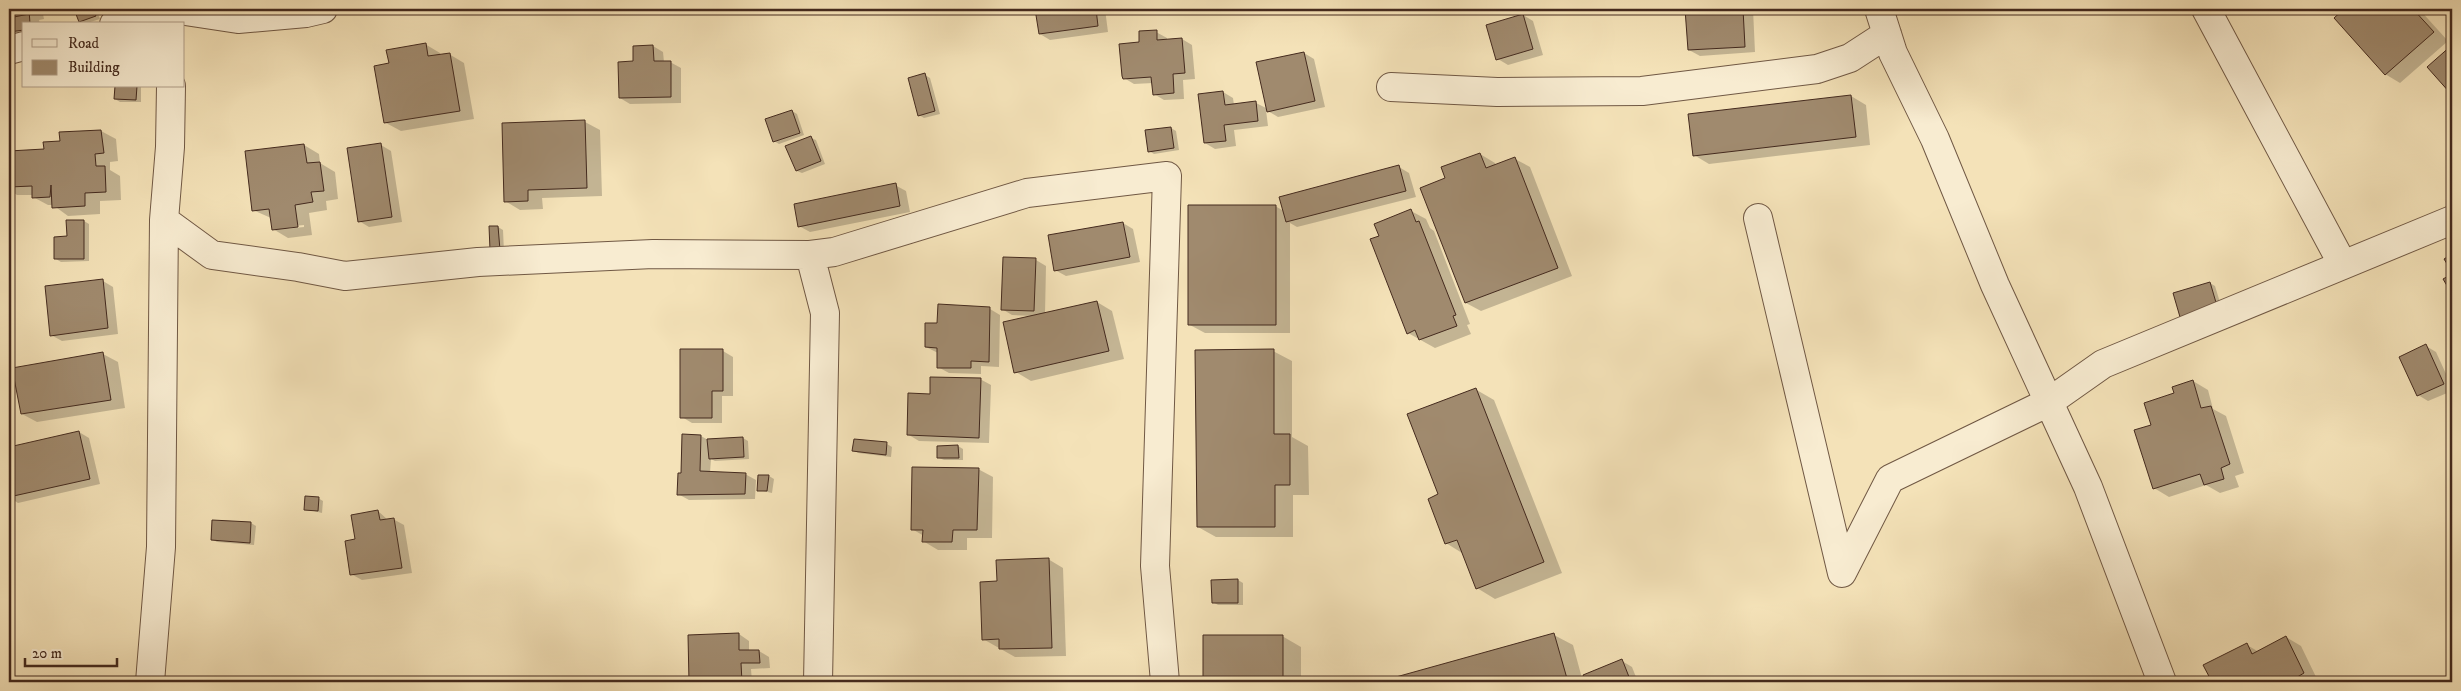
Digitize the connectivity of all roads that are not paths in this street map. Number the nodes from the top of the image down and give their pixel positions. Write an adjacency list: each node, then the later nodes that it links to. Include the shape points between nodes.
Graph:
1 (172, 9): 2 (street, via 238,19); 5 (street); 6 (street)
2 (323, 9)
3 (2206, 9): 15 (street)
4 (1883, 21): 9 (street, via 1850,58 1817,69 1642,91 1497,92); 16 (street, via 1893,53 1935,139 1995,285)
5 (122, 22)
6 (171, 22)
7 (22, 47): 8 (street)
8 (9, 50)
9 (1391, 86)
10 (170, 88): 12 (street, via 170,147)
11 (1758, 218): 16 (street, via 1842,573 1890,479)
12 (164, 220): 14 (street, via 212,255 345,276 478,262 653,254); 17 (street, via 162,547)
13 (2452, 220): 15 (street)
14 (810, 255): 18 (street, via 825,313); 19 (street, via 834,252 1027,193 1168,176 1155,566)
15 (2343, 264): 16 (street, via 2103,364)
16 (2049, 402): 20 (street, via 2088,488)
17 (150, 682)
18 (818, 682)
19 (1165, 682)
20 (2162, 682)

